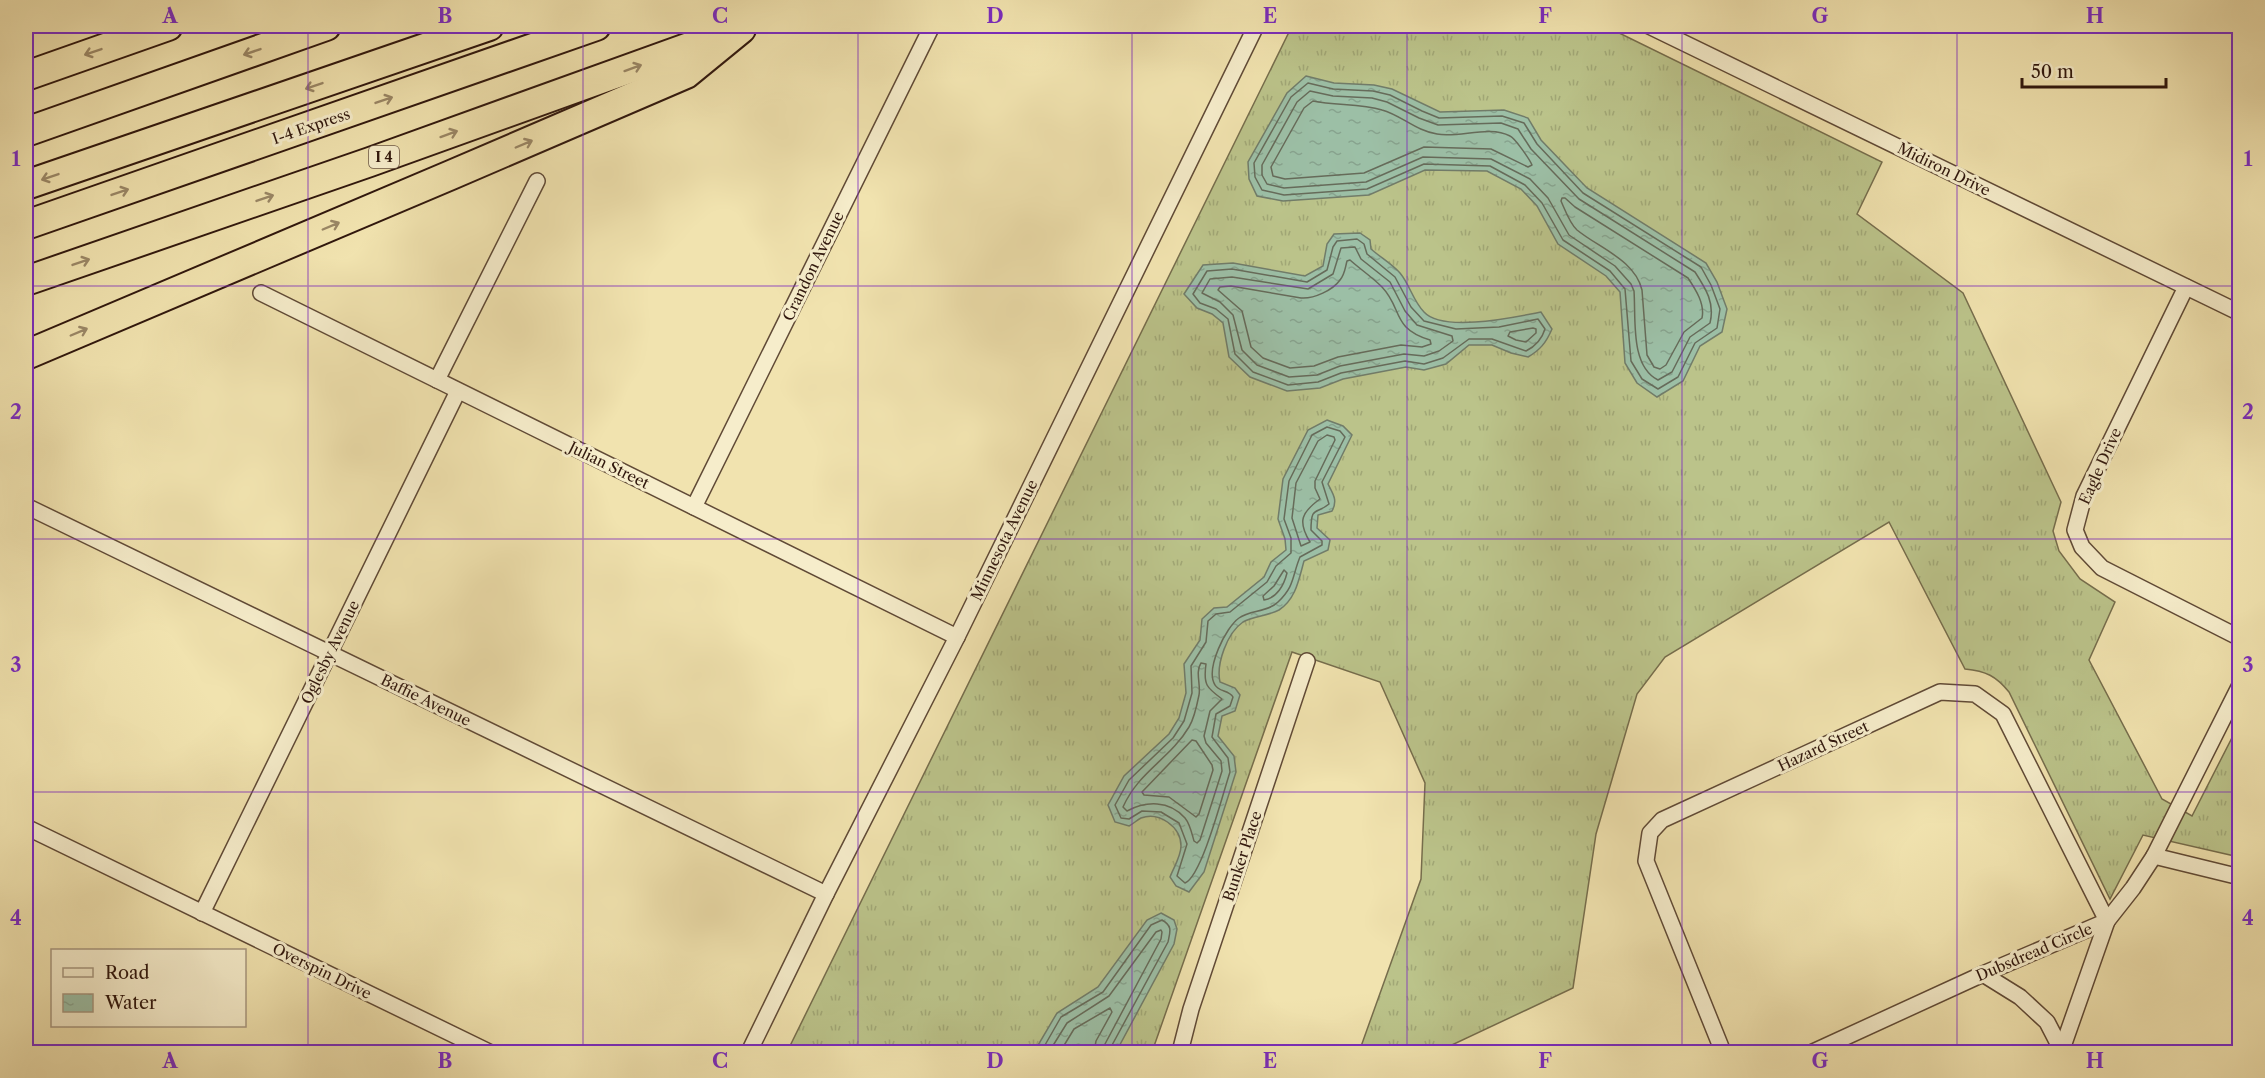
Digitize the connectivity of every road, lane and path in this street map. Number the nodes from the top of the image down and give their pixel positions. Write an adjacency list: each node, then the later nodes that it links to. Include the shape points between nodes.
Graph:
1 (168, 26): 9 (highway, one-way to 9)
2 (327, 26): 10 (highway, one-way to 10)
3 (489, 26): 12 (highway, one-way to 12)
4 (596, 26): 13 (highway, I-4 Express, one-way to 4)
5 (932, 26): 22 (street, Crandon Avenue)
6 (1256, 26): 23 (street, Minnesota Avenue)
7 (1649, 26): 15 (street, Midiron Drive)
8 (746, 27): 14 (highway, I 4, one-way to 8); 18 (highway, one-way to 8, via 686,74)
9 (26, 76)
10 (26, 132)
11 (537, 181): 19 (street)
12 (26, 185)
13 (26, 225)
14 (26, 281)
15 (2186, 287): 17 (street, Midiron Drive); 24 (street, Eagle Drive, via 2084,496 2075,530 2082,547 2102,568)
16 (261, 293): 19 (street, Julian Street)
17 (2240, 313)
18 (26, 355)
19 (437, 380): 20 (street, Julian Street)
20 (458, 391): 22 (street, Julian Street); 25 (street, Oglesby Avenue)
21 (26, 506): 25 (street, Baffie Avenue)
22 (694, 507): 23 (street, Julian Street)
23 (957, 637): 31 (street, Minnesota Avenue)
24 (2240, 638)
25 (329, 653): 31 (street, Baffie Avenue); 32 (street, Oglesby Avenue)
26 (1307, 661): 38 (street, Bunker Place, via 1191,1009)
27 (2240, 685): 29 (street, Dubsdread Circle)
28 (26, 827): 32 (street, Overspin Drive)
29 (2154, 856): 30 (street); 33 (street, Dubsdread Circle)
30 (2240, 877)
31 (826, 894): 37 (street, Minnesota Avenue)
32 (202, 913): 36 (street, Overspin Drive)
33 (2107, 921): 34 (street, Dubsdread Circle); 35 (street); 39 (street, Hazard Street, via 2003,714 1975,694 1941,693 1662,820 1650,833 1647,861)
34 (1983, 974): 35 (street, via 2020,997 2047,1022); 40 (street, Dubsdread Circle)
35 (2061, 1052)
36 (489, 1053)
37 (749, 1053)
38 (1180, 1053)
39 (1723, 1053)
40 (1813, 1053)

